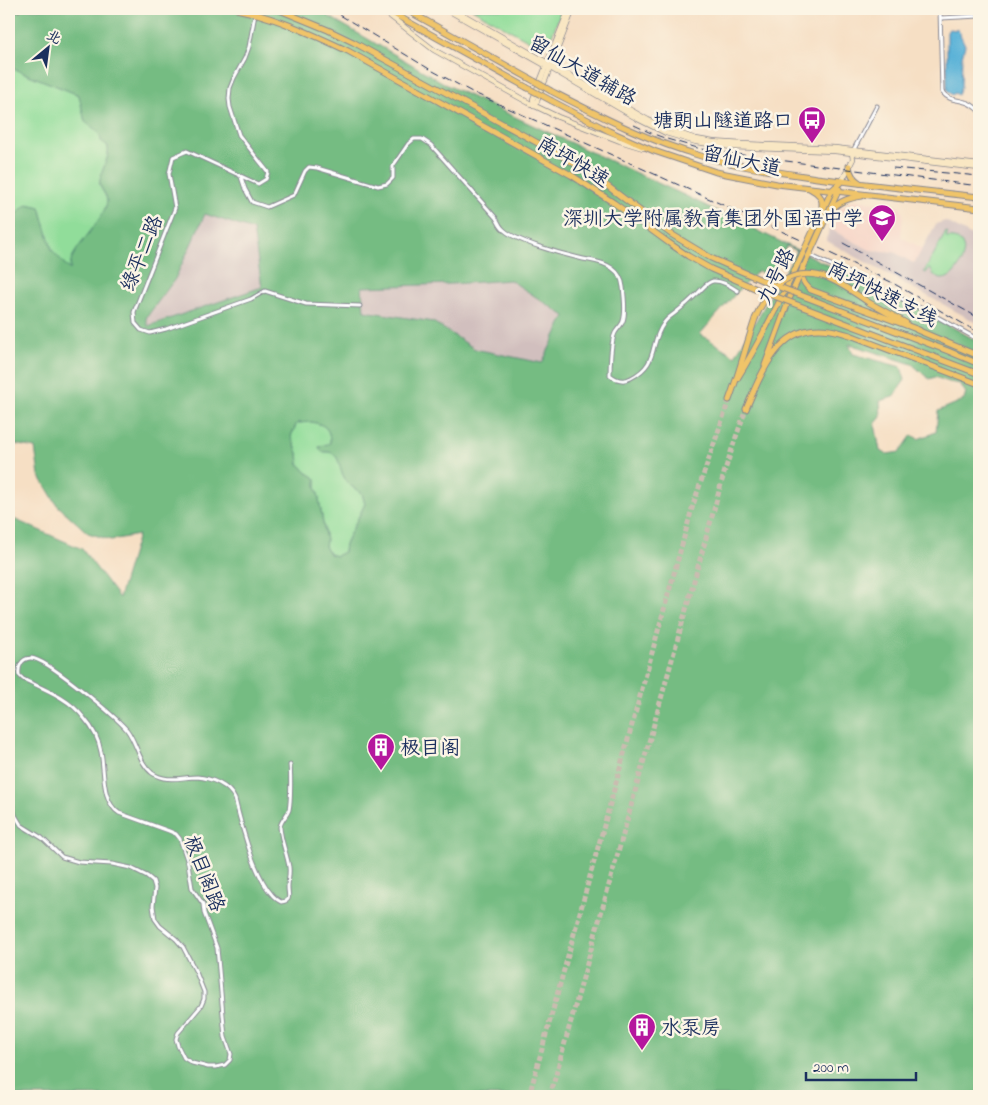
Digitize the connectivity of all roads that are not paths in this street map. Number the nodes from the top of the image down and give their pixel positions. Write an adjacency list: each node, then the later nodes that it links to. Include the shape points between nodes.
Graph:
1 (18, 9): 13 (main road)
2 (236, 9): 42 (main road, 南坪快速, bridge, via 282,22 362,59 578,179 688,256 711,268 766,293)
3 (256, 9): 24 (street, 绿平二路, via 249,47 230,88 229,99 239,135 268,172 266,179 258,184)
4 (276, 9): 40 (main road, 南坪快速, bridge, via 353,42 567,159 671,234 711,258 780,288)
5 (381, 9): 17 (main road, via 434,50)
6 (385, 9): 20 (main road, 留仙大道, bridge, via 552,101)
7 (404, 9): 25 (main road, 留仙大道, bridge, via 551,91 638,134 698,155 756,169)
8 (446, 9): 16 (main road, 留仙大道辅路)
9 (453, 9): 16 (main road, 留仙大道辅路)
10 (569, 9): 16 (main road)
11 (573, 9): 16 (main road)
12 (940, 9): 15 (street)
13 (9, 12)
14 (979, 16): 15 (street)
15 (941, 18): 19 (street, via 942,92 955,101 967,102)
16 (549, 65): 17 (main road, via 533,99); 21 (main road, 留仙大道辅路, via 648,120 696,139 835,148); 21 (main road, 留仙大道辅路, via 638,119 696,142 732,147)
17 (534, 106): 20 (main road, via 558,118)
18 (877, 106): 21 (street)
19 (979, 111)
20 (654, 151): 27 (main road, 留仙大道, via 716,172)
21 (853, 152): 22 (main road); 23 (main road, 留仙大道辅路)
22 (849, 166): 25 (main road); 26 (main road, via 854,179)
23 (979, 166)
24 (241, 177): 35 (street, via 252,202 267,207 294,195 309,167 378,186 393,178 393,166 408,144 414,138 422,139 431,144 502,229 535,245 601,262 620,275 625,312 612,341 610,375 615,379 628,380 648,365 664,322 708,283 718,281); 36 (street, 绿平二路, via 187,151 172,157 170,174 175,208 134,312 135,323 141,330 150,333 166,329 265,291 306,304)
25 (842, 181): 26 (main road, 留仙大道); 28 (main road, 九号路)
26 (863, 184): 30 (main road, 留仙大道)
27 (806, 187): 28 (main road, 留仙大道); 32 (main road, via 822,198)
28 (835, 191): 29 (main road, 留仙大道); 32 (main road, 九号路)
29 (875, 196): 31 (main road, 留仙大道); 32 (main road, via 840,202)
30 (979, 197)
31 (979, 208)
32 (823, 216): 33 (main road, 九号路); 43 (main road, 九号路)
33 (808, 255): 34 (main road, 九号路); 38 (street, via 922,308)
34 (803, 266): 37 (main road, via 802,278 811,290); 41 (main road, 九号路)
35 (738, 290)
36 (360, 306)
37 (919, 330): 39 (main road, 南坪快速支线); 43 (main road, 南坪快速支线, bridge, via 828,278 800,275 772,289 763,302)
38 (979, 340)
39 (979, 356)
40 (979, 364)
41 (762, 373): 44 (main road, via 786,341 796,334 821,329 850,335); 46 (main road)
42 (979, 374)
43 (736, 382): 45 (main road, 南坪快速支线)
44 (979, 384)
45 (729, 400)
46 (746, 409)
47 (290, 765): 48 (street, 极目阁路, via 289,810 280,827 289,869 289,897 280,902 263,883 244,835 235,799 226,788 202,778 172,779 156,775 144,763 126,729 90,696 38,659 28,658 19,668 23,679 67,702 88,723 100,750 104,781 113,808 173,832 180,839 192,888 203,904 217,948 225,1036 231,1054 229,1062 220,1067 190,1062 178,1046 178,1033 201,1006 204,992 179,942 155,919 153,881 131,868 62,857 42,838 21,825)
48 (9, 792)

